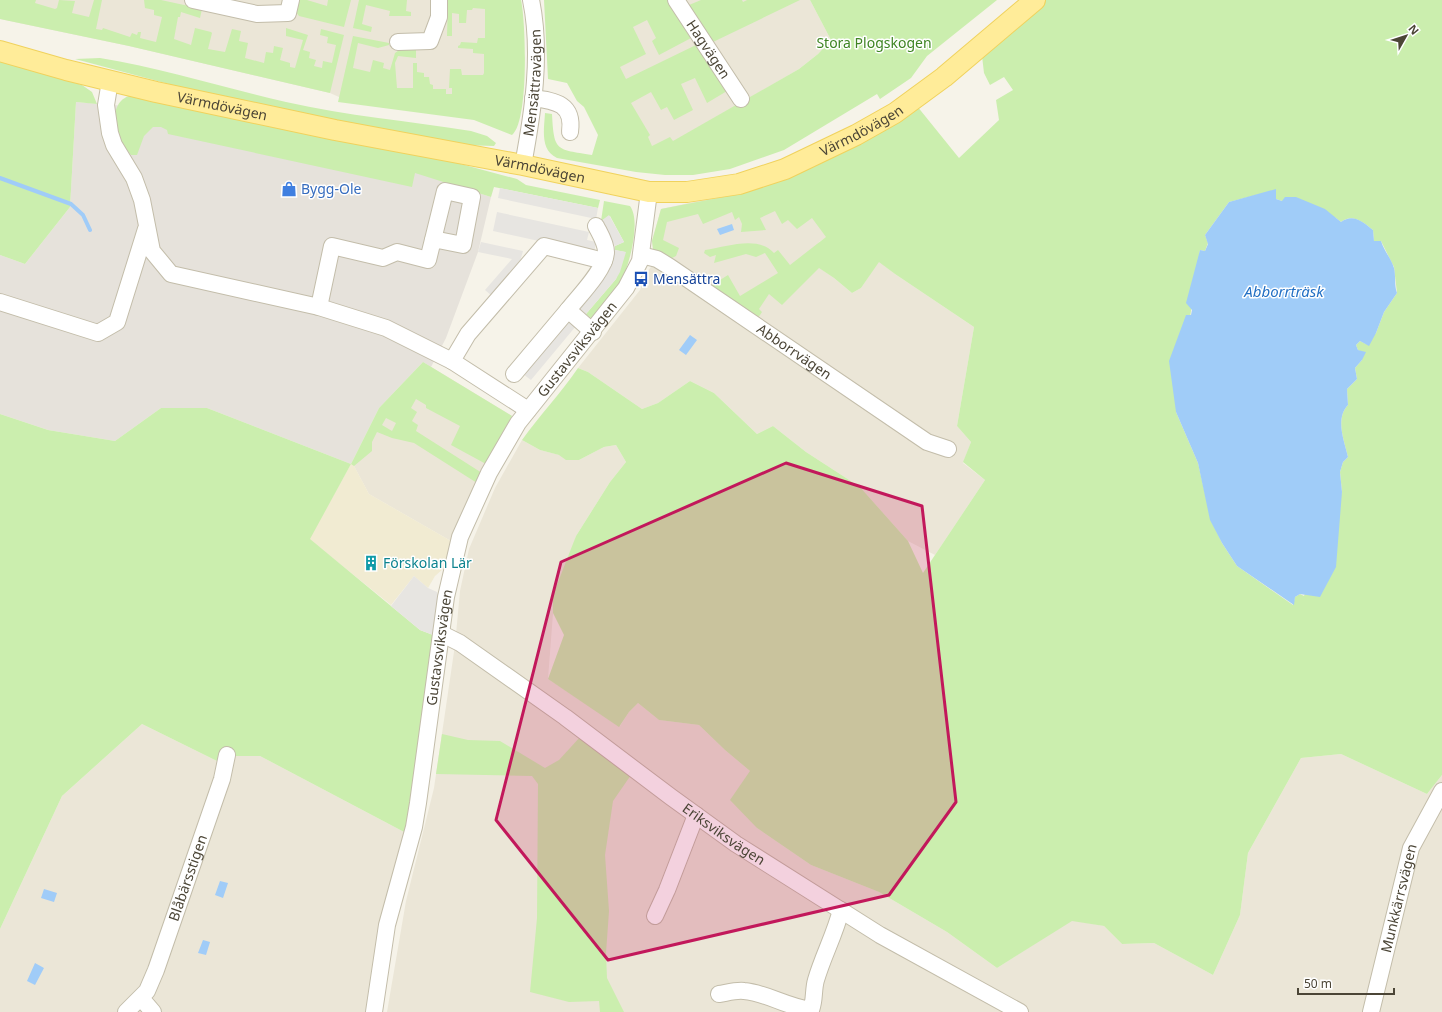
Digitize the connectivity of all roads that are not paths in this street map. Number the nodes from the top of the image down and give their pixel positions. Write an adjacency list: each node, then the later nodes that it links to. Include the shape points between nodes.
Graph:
1 (193, 0): 6 (street, via 257,14)
2 (439, 0): 7 (street, via 439,17 430,40)
3 (531, 0): 10 (street, Mensättravägen, via 535,52)
4 (676, 0): 11 (street, Hagvägen)
5 (1035, 0): 14 (main road, Värmdövägen, via 944,77 895,113 856,136 785,169 738,184 687,192)
6 (290, 6)
7 (398, 42)
8 (0, 51): 9 (main road, Värmdövägen)
9 (110, 81): 13 (main road, Värmdövägen, via 335,130); 16 (street, via 106,105 110,133 119,156 134,178 142,200)
10 (533, 98): 12 (street, via 554,101 563,106 571,121); 13 (street, Mensättravägen)
11 (741, 99)
12 (570, 132)
13 (523, 165): 14 (main road, Värmdövägen)
14 (649, 192): 18 (street, Gustavsviksvägen)
15 (596, 226): 19 (street, via 604,242)
16 (146, 229): 20 (street, via 117,322 98,333); 21 (street, via 152,251 171,274)
17 (433, 239): 21 (street, via 428,260 397,252 383,258 332,246)
18 (641, 255): 23 (street, Gustavsviksvägen, via 626,288); 27 (street, Abborrvägen, via 657,259 670,267 927,442)
19 (604, 261): 22 (street); 24 (street, via 544,246 468,334)
20 (0, 302)
21 (319, 307): 24 (street, via 386,328)
22 (568, 310): 23 (street); 25 (street)
23 (593, 332): 26 (street, Gustavsviksvägen)
24 (452, 361): 26 (street)
25 (514, 374)
26 (528, 410): 28 (street, Gustavsviksvägen, via 489,473 460,537 446,597)
27 (948, 449)
28 (442, 634): 31 (street, Eriksviksvägen, via 460,643 565,717); 38 (street, Gustavsviksvägen, via 418,803 387,925)
29 (227, 755): 35 (street, Blåbärsstigen, via 222,779 156,970)
30 (1442, 791): 40 (street, Munkkärrsvägen, via 1411,848)
31 (696, 815): 32 (street, Eriksviksvägen, via 736,844); 33 (street)
32 (841, 910): 34 (street, via 816,981 811,1010 796,1008 764,995 743,991); 39 (street, Eriksviksvägen)
33 (655, 916)
34 (719, 994)
35 (141, 998): 36 (street, Blåbärsstigen); 37 (street)
36 (126, 1012)
37 (153, 1012)
38 (374, 1012)
39 (1020, 1012)
40 (1371, 1012)

